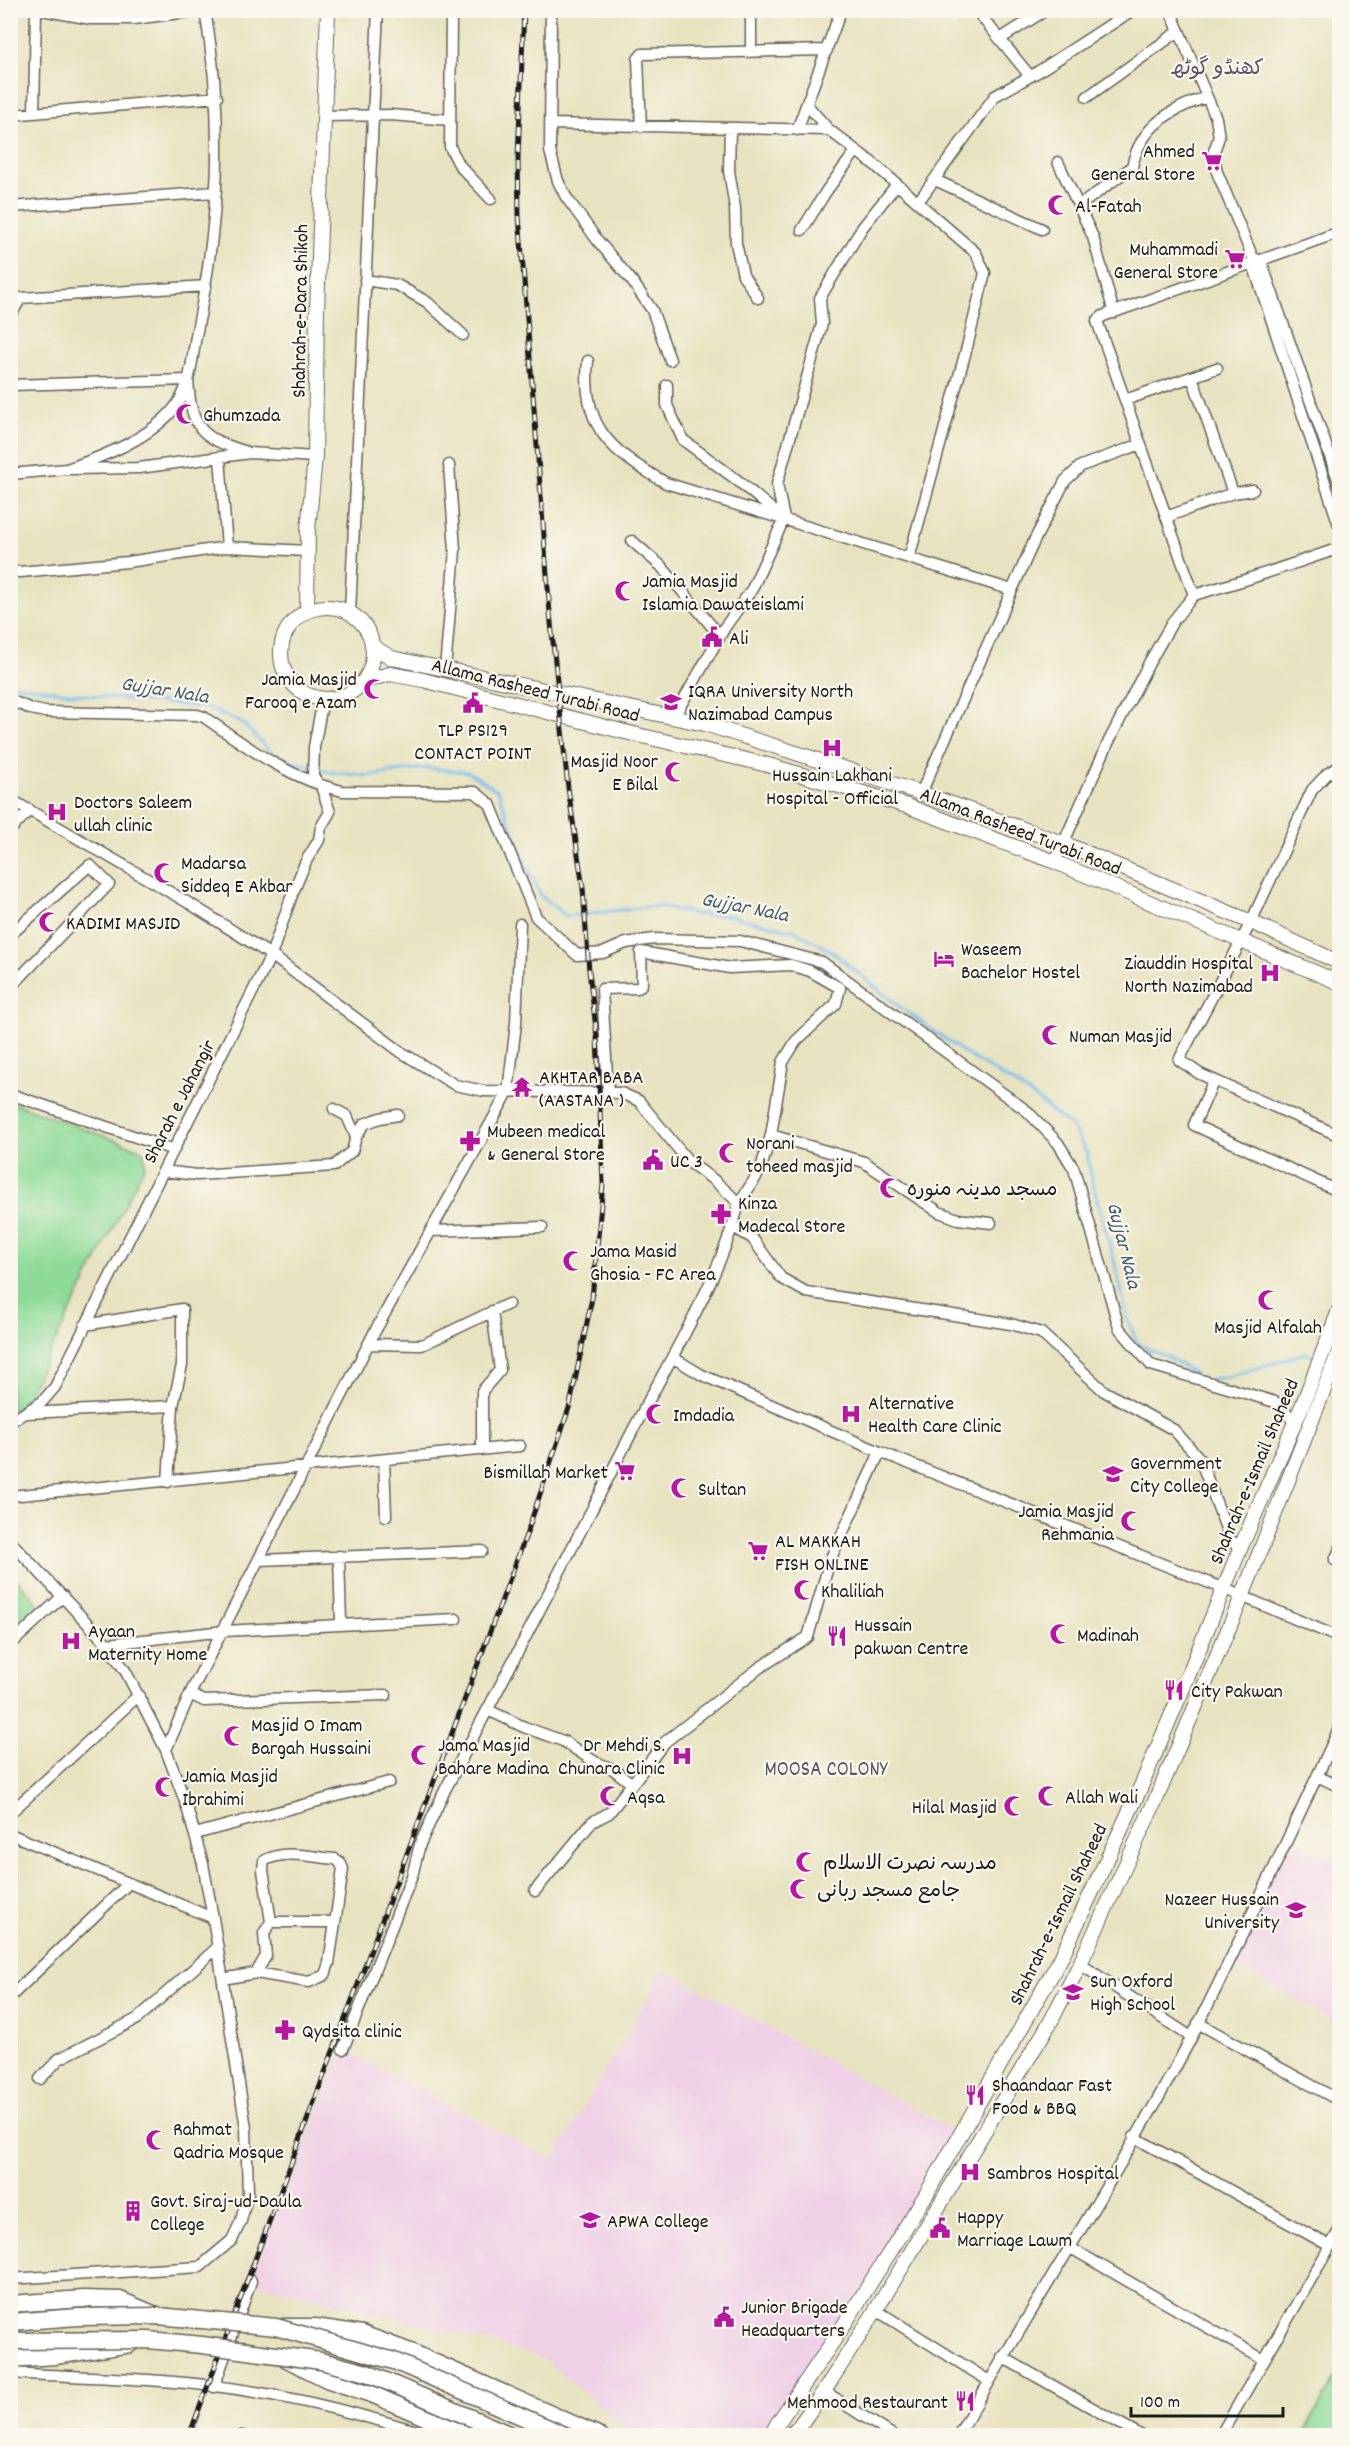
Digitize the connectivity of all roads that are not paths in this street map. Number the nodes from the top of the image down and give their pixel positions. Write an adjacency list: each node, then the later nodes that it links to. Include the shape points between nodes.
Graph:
1 (36, 10): 23 (street)
2 (42, 10): 3 (street, via 91,19 134,19)
3 (204, 10): 19 (street)
4 (328, 10): 25 (main road, Shahrah-e-Dara Shikoh)
5 (378, 10): 26 (street)
6 (451, 10): 27 (street)
7 (551, 10): 28 (street)
8 (751, 10): 17 (street)
9 (841, 10): 16 (street)
10 (976, 10): 15 (street)
11 (1046, 10): 15 (street)
12 (1133, 10): 18 (street)
13 (1170, 10): 14 (street)
14 (1179, 31): 20 (street); 21 (street)
15 (1000, 39): 18 (street)
16 (827, 50): 17 (street); 22 (street)
17 (751, 51): 29 (street, via 642,54 638,58)
18 (1030, 76): 35 (street, via 995,96)
19 (217, 97): 23 (street); 37 (street)
20 (1087, 97)
21 (1208, 97): 40 (street, via 1181,105 1159,119 1135,150 1132,167); 45 (street, via 1219,137 1213,154 1217,172)
22 (807, 105): 31 (street); 32 (street)
23 (34, 113): 24 (street)
24 (10, 115)
25 (324, 116): 26 (street); 62 (main road, Shahrah-e-Dara Shikoh)
26 (373, 116): 27 (street); 46 (street)
27 (450, 120): 38 (street, via 450,147 460,166)
28 (550, 124): 29 (street); 52 (street, via 550,151 566,197 651,310)
29 (641, 126): 30 (street)
30 (730, 128): 31 (street); 48 (street, via 729,171 736,243 743,275)
31 (797, 130): 32 (street)
32 (829, 130): 33 (street)
33 (856, 150): 36 (street); 43 (street)
34 (1058, 162): 40 (street)
35 (935, 180): 39 (street); 42 (street)
36 (897, 184): 39 (street); 71 (street, via 862,228 820,298 822,324 777,484)
37 (216, 192): 41 (street); 47 (street)
38 (490, 199)
39 (918, 202): 77 (street, via 976,253 985,273)
40 (1079, 206): 49 (street, via 1093,237)
41 (10, 207)
42 (1042, 229)
43 (802, 230)
44 (1340, 232): 45 (street)
45 (1256, 261): 49 (street); 67 (street); 72 (street)
46 (365, 280): 51 (street, via 398,285 427,302); 82 (street)
47 (206, 286): 50 (street, via 21,298); 56 (street)
48 (758, 298)
49 (1114, 313): 59 (street, via 1097,321)
50 (10, 316)
51 (463, 335)
52 (670, 360)
53 (588, 361): 71 (street, via 585,383 589,409 602,433 621,455 666,483)
54 (1218, 368): 55 (street)
55 (1192, 377): 59 (street); 69 (street)
56 (188, 380): 57 (street); 61 (street, via 190,408 201,431 223,445); 65 (street, via 176,405 156,424 125,446)
57 (10, 385)
58 (667, 385): 71 (street, via 667,405 683,440)
59 (1125, 400): 60 (street)
60 (1141, 444): 70 (street); 79 (street, via 1081,466 1065,481)
61 (250, 453): 62 (street); 63 (street)
62 (315, 457): 76 (main road, Shahrah-e-Dara Shikoh)
63 (220, 458): 65 (street, via 139,468); 74 (street)
64 (449, 465): 85 (street, via 455,550)
65 (67, 469): 66 (street)
66 (10, 474)
67 (1340, 484)
68 (1253, 490): 69 (street)
69 (1233, 493): 70 (street)
70 (1166, 517): 80 (street)
71 (784, 519): 77 (street); 83 (street, via 752,589)
72 (1340, 528)
73 (632, 541): 83 (street, via 661,566)
74 (227, 547): 76 (street); 78 (street, via 128,562)
75 (1340, 548): 80 (street)
76 (308, 550): 81 (main road, Shahrah-e-Dara Shikoh)
77 (909, 558): 79 (street)
78 (10, 571)
79 (1012, 590): 93 (street)
80 (1194, 595): 100 (street, via 1173,621 1149,663)
81 (307, 611): 82 (main road, via 321,607); 87 (main road, via 286,632 282,661 296,687)
82 (350, 613): 84 (main road, via 362,623)
83 (720, 636): 89 (street)
84 (372, 646): 85 (main road, Allama Rasheed Turabi Road, via 392,658); 86 (main road, via 371,667)
85 (445, 670): 89 (main road, Allama Rasheed Turabi Road)
86 (364, 681): 87 (main road, via 352,692); 94 (main road, Allama Rasheed Turabi Road, via 390,674 423,680 768,765)
87 (323, 699): 92 (street, Sharah e Jahangir, via 313,777)
88 (10, 700): 92 (street, via 45,712 197,715 264,759)
89 (674, 717): 91 (main road, Allama Rasheed Turabi Road)
90 (1340, 766): 102 (street, via 1312,790)
91 (883, 781): 93 (main road, Allama Rasheed Turabi Road); 94 (main road)
92 (321, 786): 106 (street, Sharah e Jahangir, via 330,812 306,861); 137 (street, via 342,791 471,791 483,797 490,804 536,917 577,955 654,939 729,940 822,962 1027,1110 1058,1143 1074,1169 1119,1328 1151,1365 1275,1402)
93 (921, 792): 96 (main road, Allama Rasheed Turabi Road)
94 (878, 797): 98 (main road, Allama Rasheed Turabi Road)
95 (10, 799): 97 (street)
96 (963, 807): 98 (main road); 100 (main road, Allama Rasheed Turabi Road)
97 (30, 810): 99 (street); 106 (street)
98 (957, 825): 101 (main road, Allama Rasheed Turabi Road)
99 (10, 830)
100 (1063, 843): 101 (street); 102 (main road, Allama Rasheed Turabi Road)
101 (1055, 861): 105 (main road, Allama Rasheed Turabi Road)
102 (1251, 922): 105 (street); 107 (main road, Allama Rasheed Turabi Road)
103 (520, 924): 111 (street, via 516,1023)
104 (10, 935): 109 (street, via 90,865 109,884)
105 (1241, 942): 108 (main road, Allama Rasheed Turabi Road); 110 (street, via 1179,1060)
106 (271, 956): 111 (street, via 401,1052 455,1085); 119 (street, Sharah e Jahangir)
107 (1340, 963)
108 (1340, 983)
109 (10, 988)
110 (1214, 1080): 117 (street); 121 (street, via 1194,1125)
111 (508, 1092): 112 (street); 126 (street)
112 (608, 1093): 116 (street, via 602,989 638,988 642,984 641,952 730,968 791,965 840,988 836,1004 796,1041 783,1062); 122 (street, via 621,1093 639,1101 689,1162)
113 (10, 1094): 119 (street)
114 (334, 1109): 118 (street, via 347,1116)
115 (398, 1115): 118 (street, via 364,1124)
116 (771, 1135): 122 (street, via 760,1171); 123 (street, via 864,1162 939,1212)
117 (1340, 1136)
118 (356, 1137): 120 (street, via 352,1151 334,1166 197,1175)
119 (174, 1150): 120 (street, Sharah e Jahangir)
120 (163, 1172): 130 (street, Sharah e Jahangir)
121 (1340, 1192)
122 (739, 1203): 125 (street)
123 (991, 1223)
124 (542, 1227): 126 (street)
125 (733, 1227): 133 (street); 147 (street, via 752,1238 781,1278 806,1292 1011,1324 1041,1333 1104,1391 1162,1422 1186,1443 1200,1459 1230,1539)
126 (431, 1231): 131 (street)
127 (508, 1304): 128 (street)
128 (492, 1311): 131 (street, via 422,1345); 139 (street, via 500,1370 482,1391)
129 (1338, 1311): 137 (main road, Shahrah-e-Ismail Shaheed)
130 (86, 1325): 134 (street, via 182,1308 182,1365); 135 (street, Sharah e Jahangir, via 55,1387)
131 (369, 1344): 142 (street)
132 (1340, 1349): 155 (main road, Shahrah-e-Ismail Shaheed)
133 (672, 1357): 140 (street, via 702,1375); 165 (street)
134 (173, 1406): 135 (street); 143 (street)
135 (27, 1413): 136 (street, Sharah e Jahangir)
136 (10, 1422)
137 (1295, 1423): 147 (main road, Shahrah-e-Ismail Shaheed)
138 (520, 1446): 139 (street)
139 (482, 1450): 141 (street)
140 (880, 1452): 153 (street); 170 (street, via 830,1560 808,1637 759,1668 665,1742)
141 (384, 1460): 142 (street); 145 (street)
142 (306, 1467): 143 (street); 151 (street)
143 (168, 1482): 144 (street)
144 (10, 1496)
145 (386, 1516)
146 (10, 1541): 154 (street)
147 (1240, 1549): 153 (main road, Shahrah-e-Ismail Shaheed)
148 (1340, 1549): 152 (street, via 1335,1560)
149 (482, 1551): 150 (street)
150 (339, 1556): 151 (street); 157 (street)
151 (259, 1560): 158 (street)
152 (1340, 1562)
153 (1225, 1589): 155 (street); 217 (main road, Shahrah-e-Ismail Shaheed, via 1139,1791 1061,1958 927,2193)
154 (63, 1596): 160 (street); 161 (street)
155 (1242, 1597): 159 (street); 181 (main road, Shahrah-e-Ismail Shaheed, via 1157,1797)
156 (456, 1619): 157 (street)
157 (341, 1623): 158 (street)
158 (224, 1630): 160 (street); 162 (street)
159 (1340, 1638)
160 (107, 1644): 163 (street)
161 (10, 1645)
162 (190, 1694): 164 (street, via 204,1701); 167 (street)
163 (139, 1695): 167 (street); 172 (street)
164 (386, 1695)
165 (488, 1710): 170 (street, via 563,1741); 187 (street, via 420,1844 412,1876)
166 (1340, 1727): 168 (street)
167 (165, 1750): 174 (street)
168 (1317, 1776): 171 (street); 185 (street)
169 (389, 1782): 174 (street)
170 (631, 1783): 176 (street, via 609,1813 592,1822)
171 (1340, 1787)
172 (10, 1813)
173 (10, 1834): 175 (street)
174 (195, 1834): 177 (street)
175 (129, 1883): 177 (street); 184 (street)
176 (535, 1891)
177 (213, 1918): 180 (street)
178 (271, 1922): 179 (street); 179 (street, via 264,1861 287,1855 340,1862 343,1869); 182 (street, via 264,1933 266,1956)
179 (335, 1922): 182 (street, via 325,1975 309,1982)
180 (218, 1947): 183 (street); 188 (street, via 137,2019 59,2059)
181 (1080, 1964): 186 (street); 197 (main road, Shahrah-e-Ismail Shaheed, via 1051,2021)
182 (256, 1973): 183 (street)
183 (223, 1978): 194 (street, via 246,2128 248,2193 232,2240 200,2267)
184 (10, 1997)
185 (1198, 2023): 186 (street); 189 (street)
186 (1191, 2037): 190 (street)
187 (343, 2049)
188 (40, 2079)
189 (1340, 2101)
190 (1134, 2137): 192 (street); 193 (street)
191 (1340, 2229): 192 (street)
192 (1330, 2246): 206 (street)
193 (1069, 2247): 204 (street); 206 (street)
194 (10, 2279)
195 (251, 2281): 209 (street)
196 (10, 2304): 198 (highway, via 120,2300)
197 (876, 2310): 208 (street); 210 (main road, Shahrah-e-Ismail Shaheed)
198 (158, 2316): 199 (highway, bridge); 200 (highway, bridge)
199 (10, 2322)
200 (276, 2327): 215 (highway, bridge, via 394,2361); 216 (highway, bridge, via 315,2327 362,2334)
201 (148, 2340): 202 (highway, bridge); 203 (highway, bridge); 205 (highway, bridge)
202 (10, 2341)
203 (281, 2356): 213 (highway, via 329,2380); 214 (highway, bridge, via 367,2373)
204 (1002, 2357): 208 (street); 220 (street)
205 (10, 2360)
206 (1264, 2360): 221 (street)
207 (10, 2373): 209 (street)
208 (989, 2381): 219 (street)
209 (214, 2387): 212 (street, via 255,2391 350,2411)
210 (824, 2391): 211 (main road, Shahrah-e-Ismail Shaheed); 218 (street)
211 (793, 2435)
212 (432, 2436)
213 (469, 2436)
214 (513, 2436)
215 (567, 2436)
216 (600, 2436)
217 (769, 2436)
218 (894, 2436)
219 (958, 2436)
220 (1142, 2436)
221 (1220, 2436)

